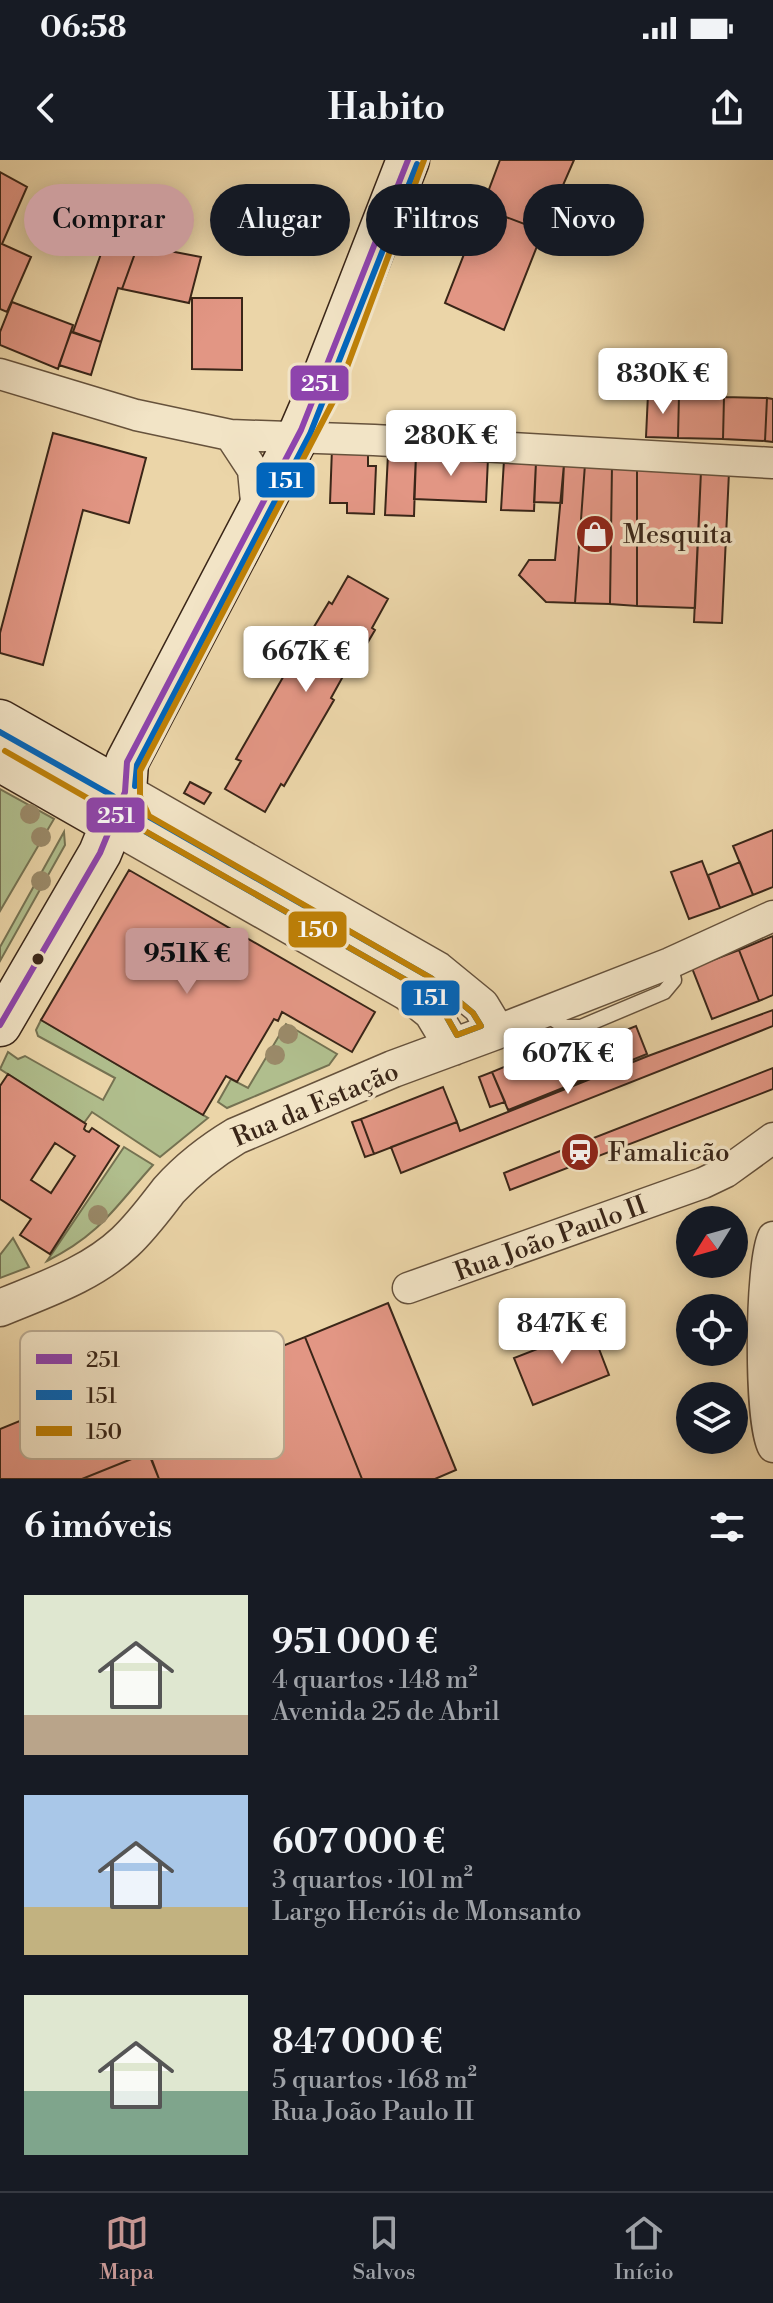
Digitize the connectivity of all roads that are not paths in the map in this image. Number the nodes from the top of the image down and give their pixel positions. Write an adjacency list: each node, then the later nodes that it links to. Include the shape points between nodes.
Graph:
1 (408, 160): 5 (main road)
2 (435, 160): 5 (main road, via 346,398)
3 (0, 374): 4 (street, via 136,415)
4 (230, 435): 5 (street); 7 (street, via 253,470)
5 (307, 436): 6 (street); 7 (main road); 10 (main road)
6 (773, 463)
7 (257, 513): 10 (main road)
8 (0, 721): 10 (main road)
9 (0, 760): 10 (main road)
10 (125, 791): 12 (main road, via 100,853); 13 (street, via 437,970 481,1006); 14 (street, via 407,992 432,1012)
11 (773, 916): 13 (street)
12 (0, 1025)
13 (496, 1031): 14 (street, Rua da Estação)
14 (450, 1048): 18 (street, Rua da Estação, via 236,1136 187,1171 111,1254 76,1276)
15 (773, 1138): 17 (street, Rua João Paulo II, via 703,1183)
16 (773, 1237): 19 (street, via 761,1346)
17 (408, 1288)
18 (0, 1308)
19 (773, 1447)

